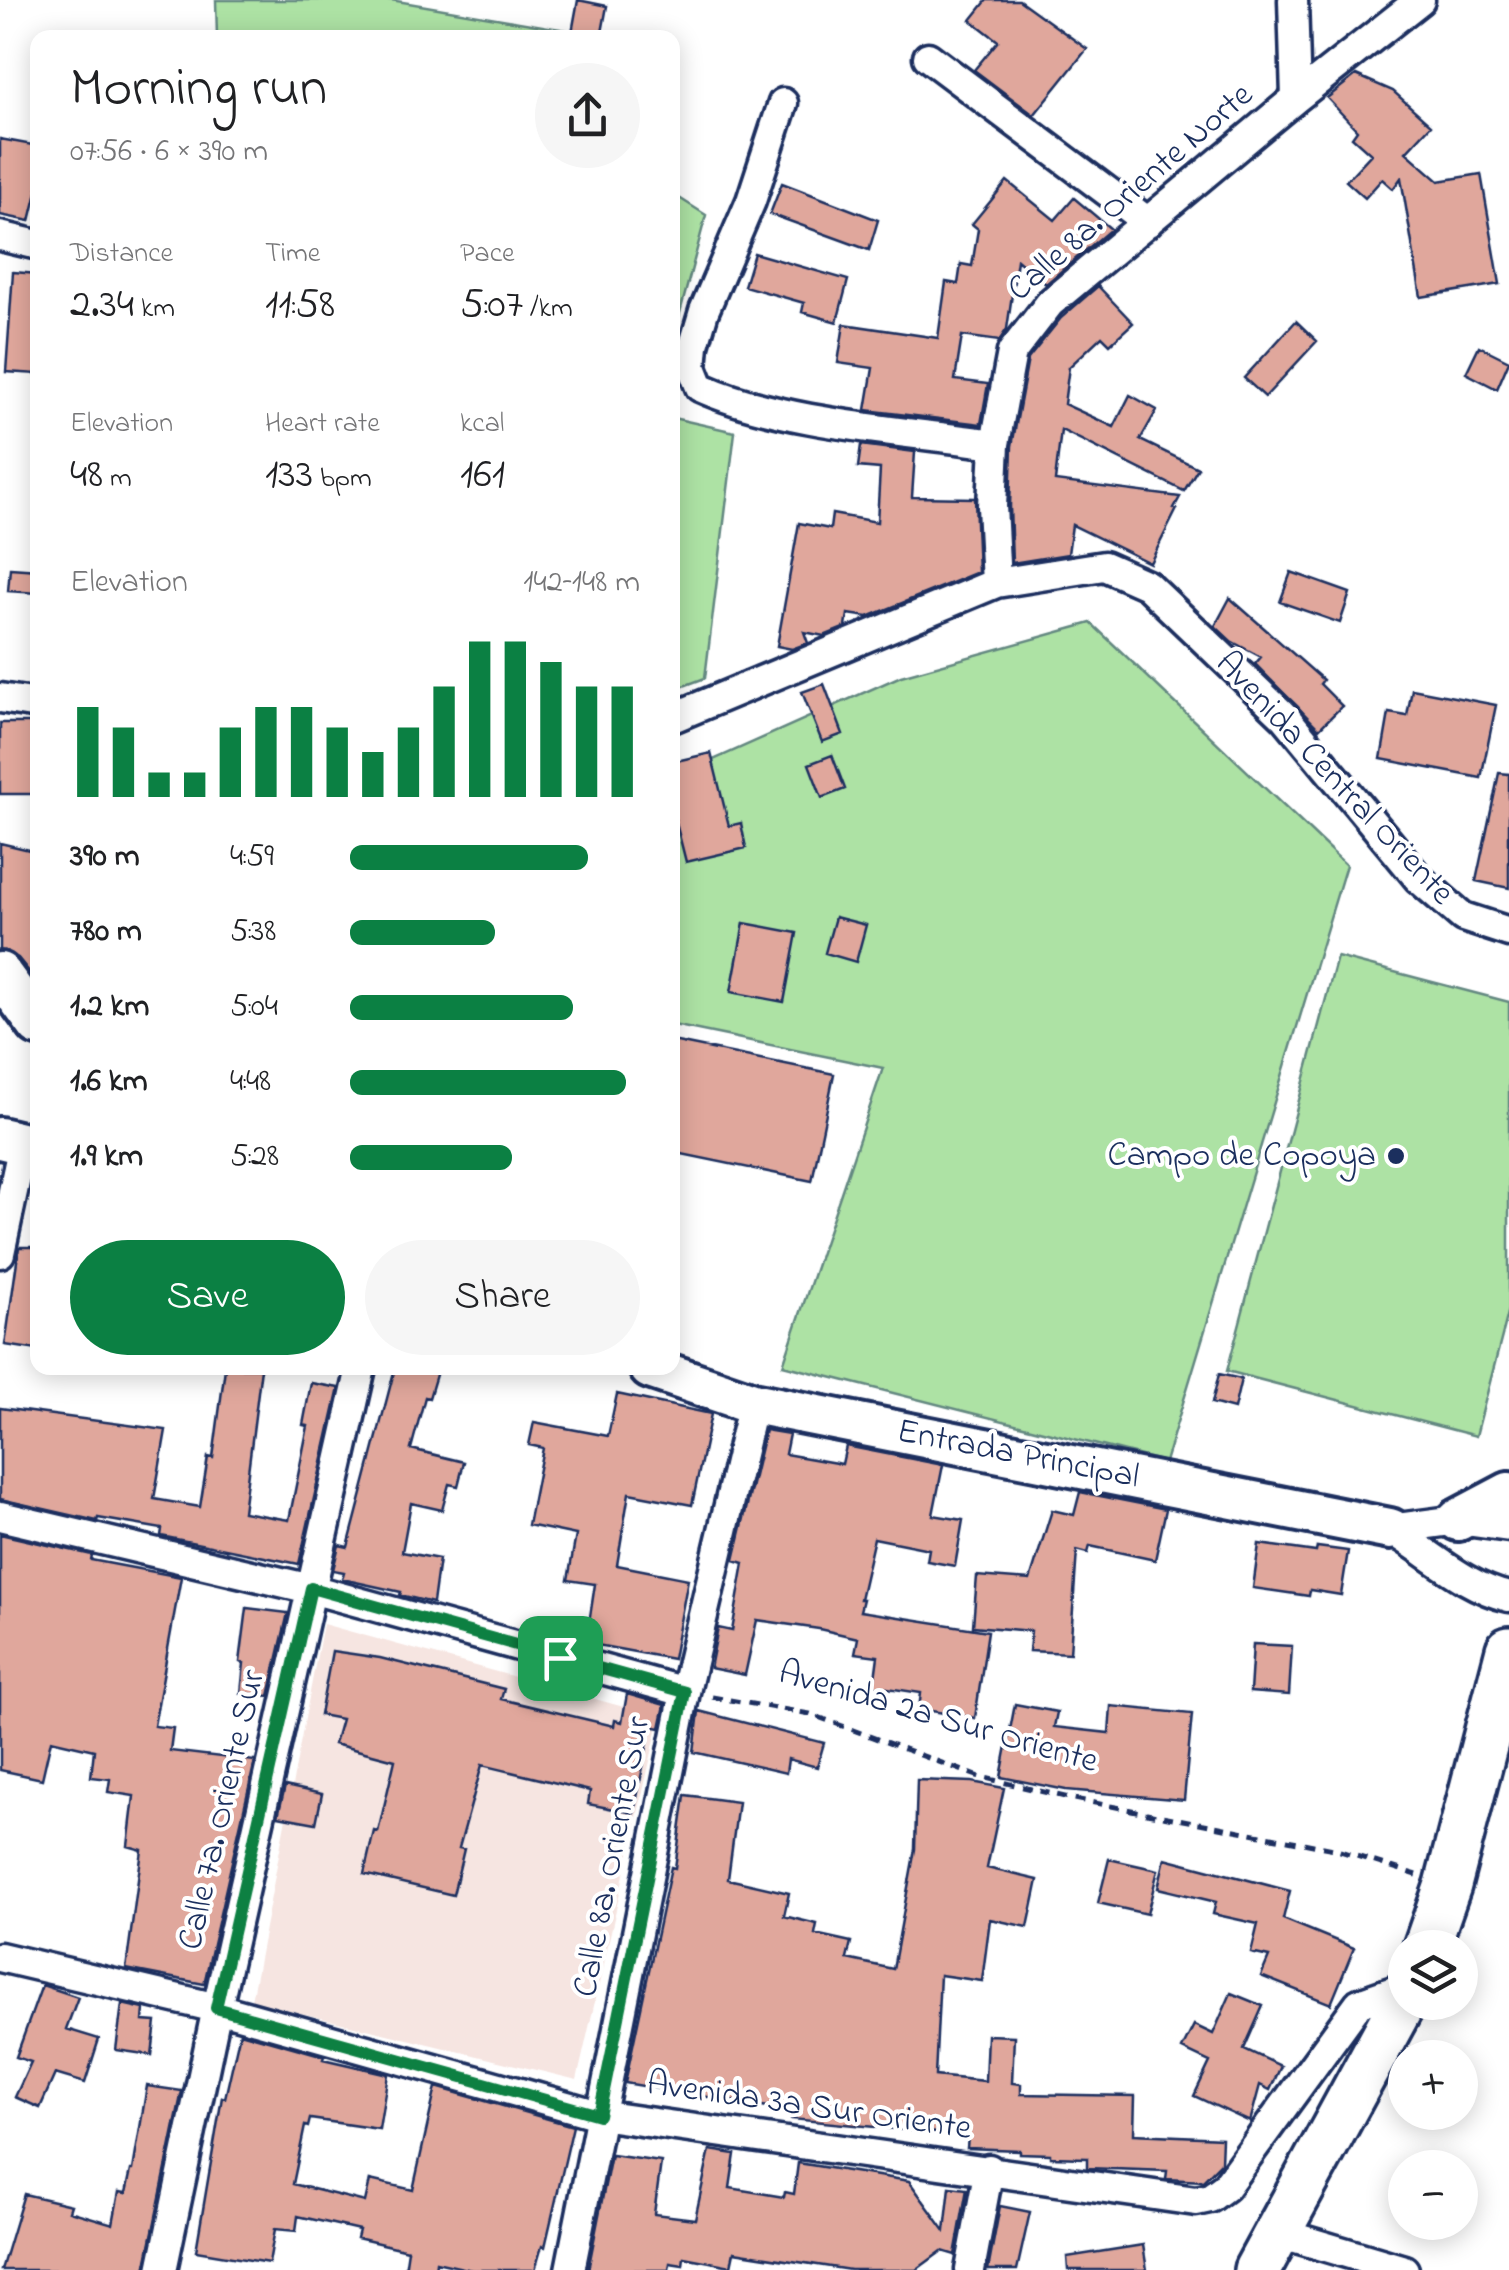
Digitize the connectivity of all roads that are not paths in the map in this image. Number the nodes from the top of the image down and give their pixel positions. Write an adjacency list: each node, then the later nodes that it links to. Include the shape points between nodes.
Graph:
1 (1293, 0): 4 (street)
2 (1420, 0): 4 (street, Calle 8a. Oriente Norte)
3 (928, 57): 6 (street)
4 (1296, 98): 6 (street, Calle 8a. Oriente Norte)
5 (783, 103): 9 (street, via 694,345 692,367 700,387 732,402 812,418)
6 (1148, 222): 9 (street, Calle 8a. Oriente Norte, via 1050,304 1012,352)
7 (0, 236): 8 (street)
8 (30, 243)
9 (995, 444): 10 (street, Calle 8a. Oriente Norte)
10 (996, 583): 13 (street, Avenida Central Oriente); 14 (street, Avenida Central Oriente, via 1104,566 1147,585 1286,718 1419,879 1463,917)
11 (0, 698): 12 (street)
12 (30, 703)
13 (680, 715)
14 (1509, 932)
15 (0, 972): 16 (street)
16 (30, 1014)
17 (20, 1143): 18 (street)
18 (0, 1253)
19 (359, 1375): 27 (street, Calle 7a. Oriente Sur)
20 (671, 1375): 21 (street, Entrada Principal)
21 (753, 1403): 26 (street, Entrada Principal); 30 (street, Calle 8a. Oriente Sur)
22 (1509, 1492): 24 (street)
23 (0, 1516): 27 (street)
24 (1458, 1520): 25 (street); 26 (street)
25 (1509, 1527)
26 (1390, 1529): 28 (street, via 1471,1584)
27 (311, 1588): 30 (street); 34 (street, Calle 7a. Oriente Sur)
28 (1509, 1597)
29 (1509, 1650): 31 (main road)
30 (685, 1692): 36 (street, Calle 8a. Oriente Sur)
31 (1432, 1930)
32 (0, 1957): 34 (street, Avenida 3a Sur Oriente)
33 (1388, 1993): 37 (street, Avenida 3a Sur Oriente, via 1359,2003 1225,2188 1210,2198)
34 (216, 2008): 36 (street, Avenida 3a Sur Oriente); 39 (street, Calle 7a. Oriente Sur)
35 (1393, 2020): 38 (main road)
36 (599, 2115): 37 (street, Avenida 3a Sur Oriente); 40 (street, Calle 8a. Oriente Sur)
37 (989, 2170): 41 (street)
38 (1267, 2251): 42 (street)
39 (162, 2270)
40 (570, 2270)
41 (970, 2270)
42 (1404, 2270)

